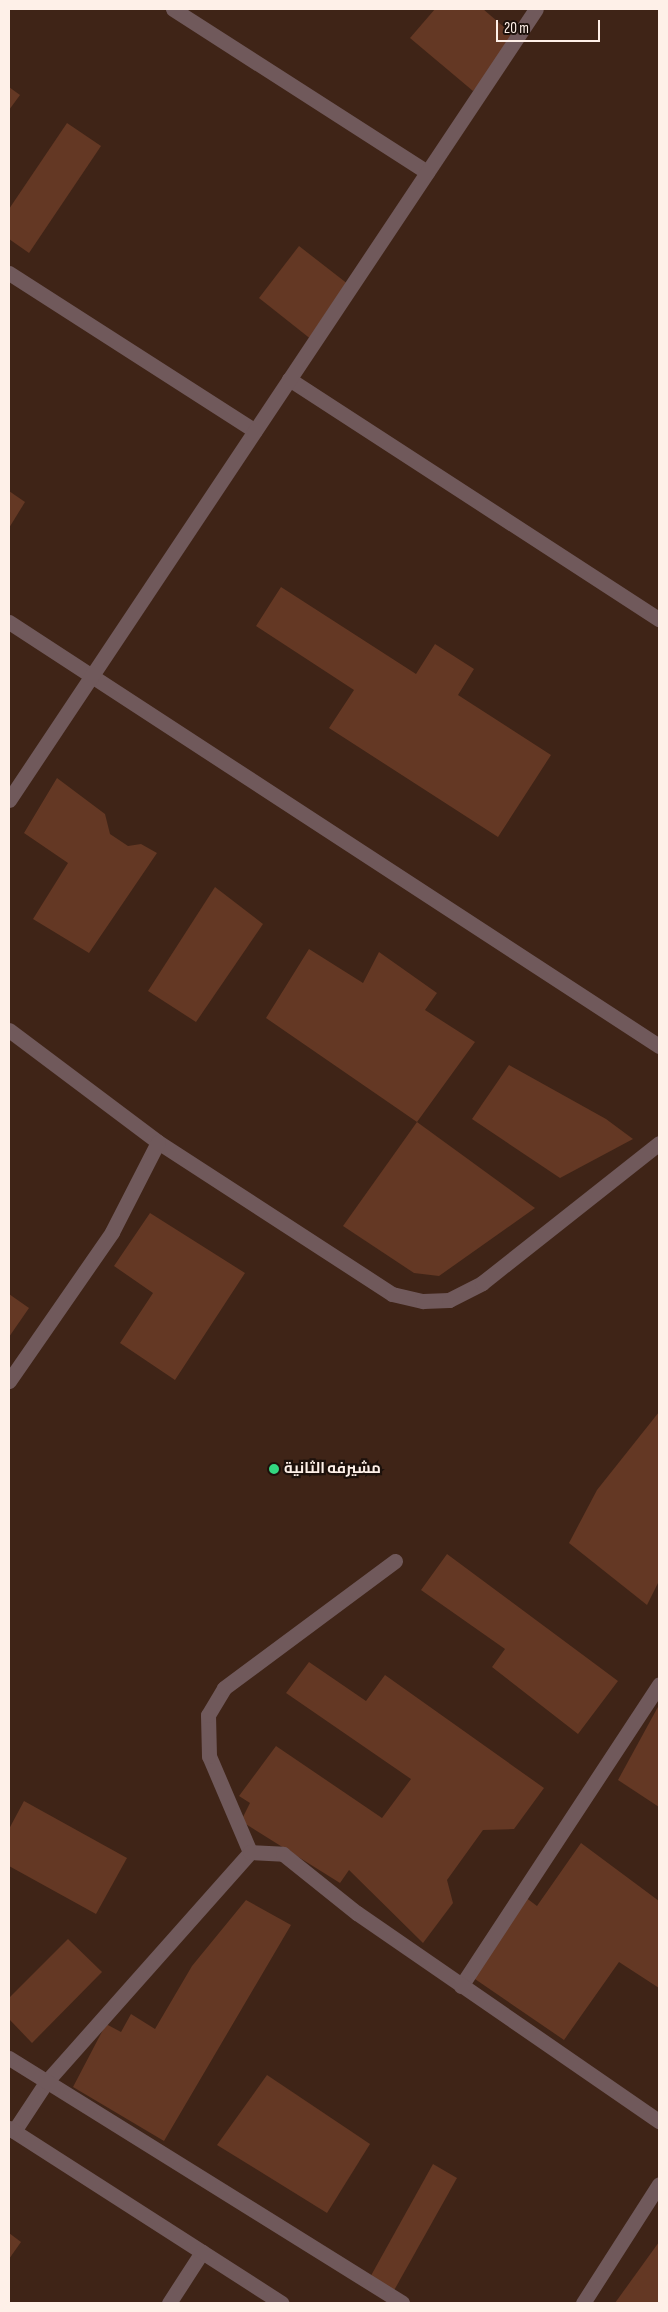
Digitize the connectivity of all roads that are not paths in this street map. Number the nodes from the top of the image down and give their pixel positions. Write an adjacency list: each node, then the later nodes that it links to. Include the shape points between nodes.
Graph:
1 (173, 9): 3 (street)
2 (536, 9): 3 (street)
3 (427, 172): 5 (street)
4 (9, 273): 6 (street)
5 (289, 379): 6 (street); 7 (street)
6 (255, 431): 9 (street)
7 (659, 619)
8 (9, 622): 9 (street)
9 (91, 676): 10 (street); 12 (street)
10 (9, 800)
11 (9, 1030): 13 (street)
12 (659, 1046)
13 (158, 1142): 14 (street, via 392,1294 423,1301 448,1300 482,1283); 15 (street, via 112,1232)
14 (659, 1143)
15 (9, 1381)
16 (395, 1560): 18 (street, via 224,1688 208,1716 209,1756)
17 (659, 1684): 19 (street)
18 (250, 1852): 19 (street, via 283,1854); 21 (street)
19 (461, 1986): 22 (street)
20 (9, 2058): 21 (street)
21 (46, 2081): 23 (street); 28 (street)
22 (659, 2121)
23 (11, 2129): 25 (street)
24 (659, 2184): 29 (street)
25 (202, 2252): 26 (street); 27 (street)
26 (169, 2303)
27 (282, 2303)
28 (402, 2303)
29 (583, 2303)

